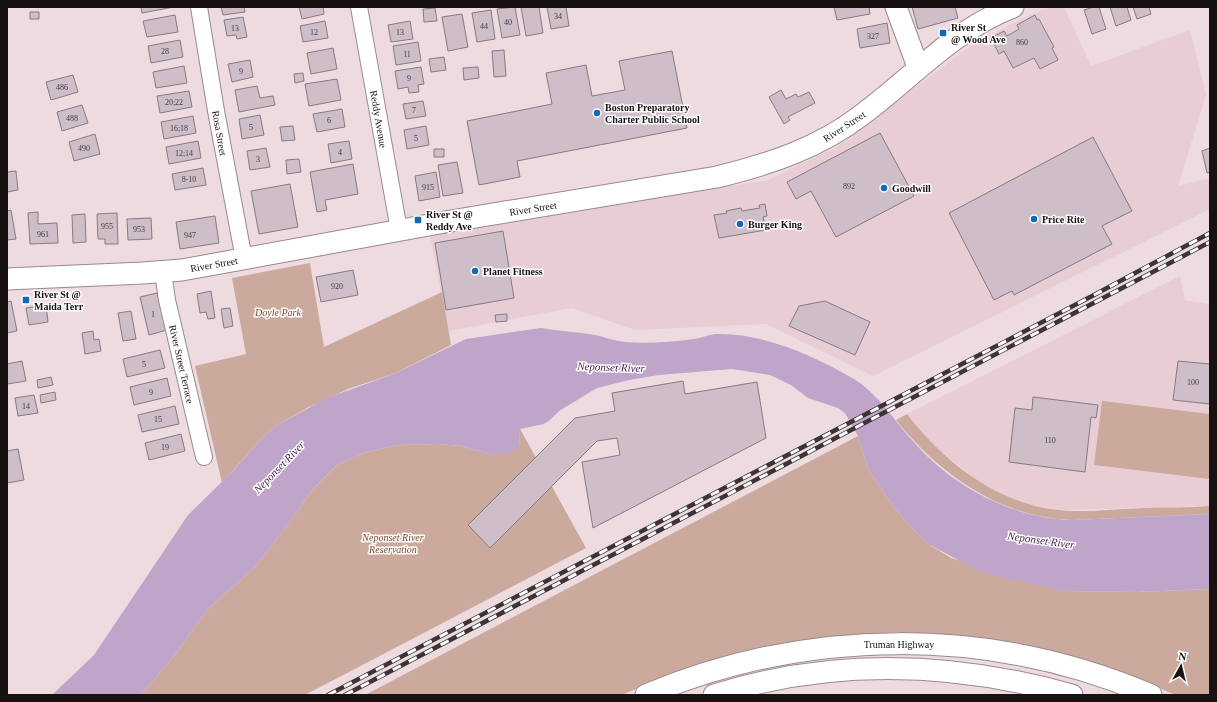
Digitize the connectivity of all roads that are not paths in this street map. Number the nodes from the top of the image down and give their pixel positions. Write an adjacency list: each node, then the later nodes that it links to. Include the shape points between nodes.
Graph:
1 (199, 7): 7 (street, Rosa Street)
2 (896, 7): 5 (main road)
3 (1013, 7): 5 (main road, River Street, via 970,28)
4 (362, 8): 6 (street, Reddy Avenue)
5 (918, 67): 6 (main road, River Street, via 877,104 845,127 819,143 770,163 717,177)
6 (399, 230): 7 (main road, River Street)
7 (244, 259): 8 (main road, River Street)
8 (163, 272): 9 (main road, River Street); 10 (street, River Street Terrace, via 167,300)
9 (7, 280)
10 (204, 456)
11 (646, 695): 14 (main road, Truman Highway, via 699,676 767,657 819,648 898,643 973,647 1026,656 1099,675)
12 (714, 695): 13 (main road, via 799,676 850,670 904,668 983,675)
13 (1072, 695)
14 (1151, 695)

